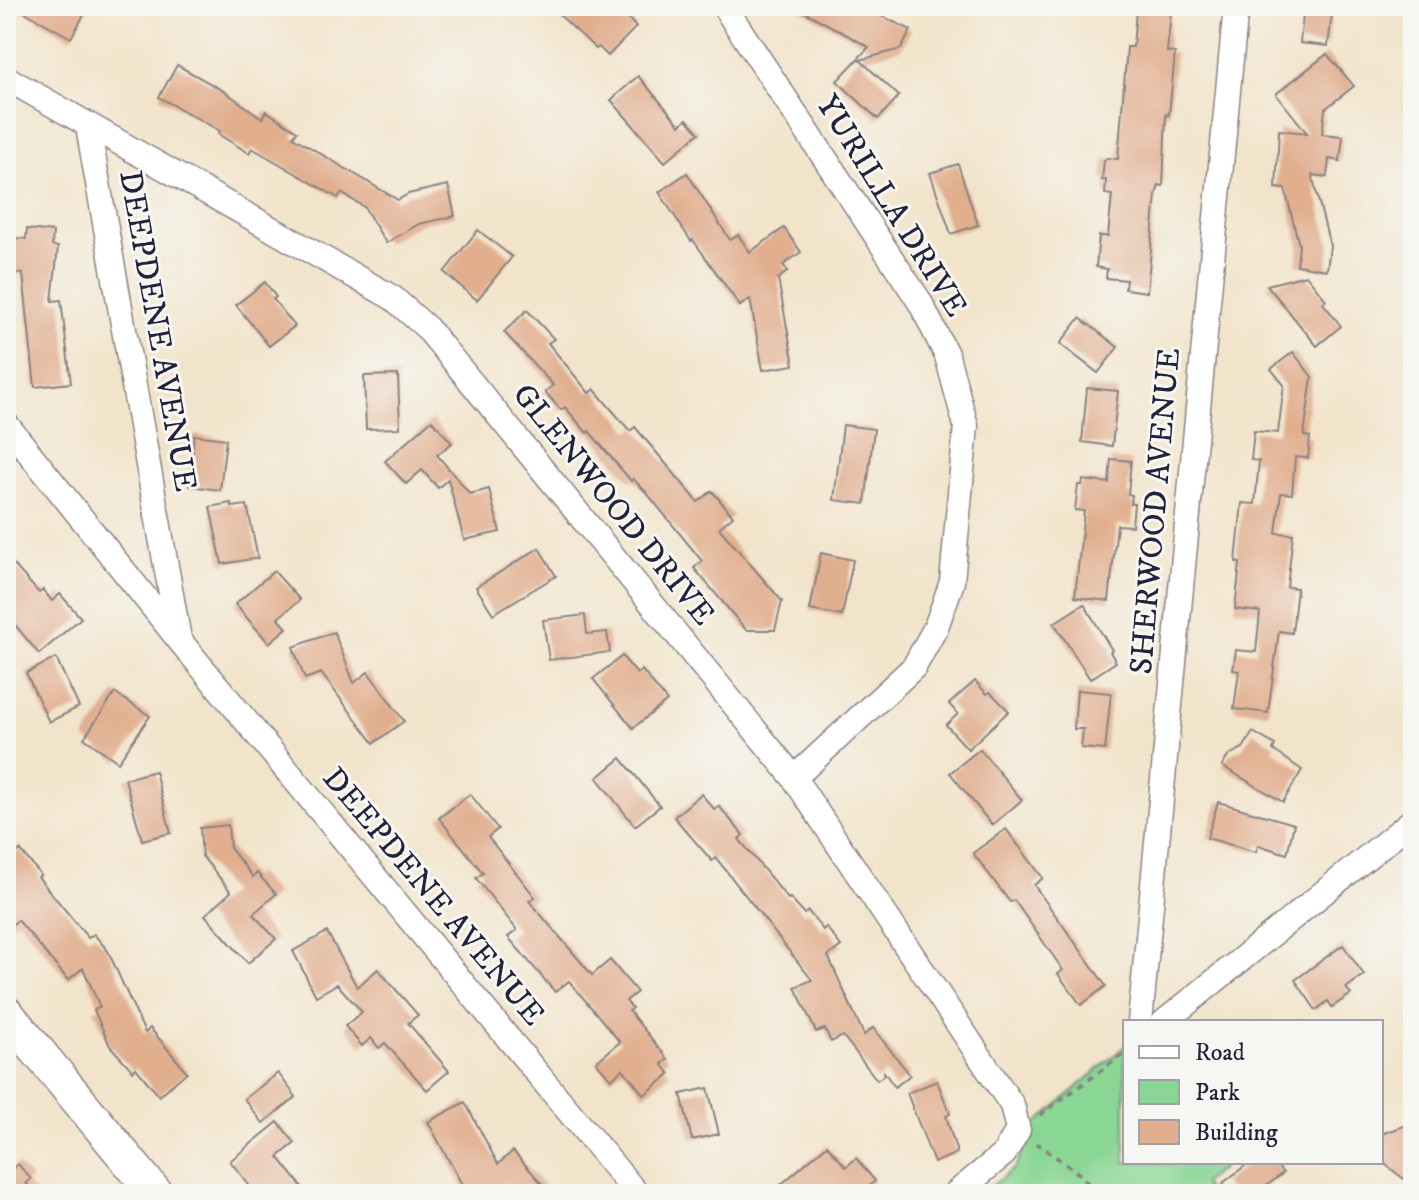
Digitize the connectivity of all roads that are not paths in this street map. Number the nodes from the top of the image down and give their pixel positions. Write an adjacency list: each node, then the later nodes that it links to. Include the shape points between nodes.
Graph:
1 (724, 6): 7 (street, YURILLA DRIVE, via 920,302 947,356 966,426 952,582 936,627 914,667)
2 (1236, 6): 10 (street, SHERWOOD AVENUE)
3 (6, 78): 4 (street, GLENWOOD DRIVE)
4 (88, 127): 6 (street, DEEPDENE AVENUE); 7 (street, GLENWOOD DRIVE, via 393,298 427,328)
5 (6, 424): 6 (street, DEEPDENE AVENUE)
6 (180, 641): 15 (street, DEEPDENE AVENUE)
7 (794, 778): 16 (street, GLENWOOD DRIVE, via 1012,1105 1018,1130 1004,1154)
8 (1413, 820): 11 (street)
9 (6, 1013): 14 (main road)
10 (1140, 1020)
11 (1166, 1020)
12 (6, 1045): 13 (main road)
13 (131, 1194)
14 (156, 1194)
15 (637, 1194)
16 (955, 1194)

